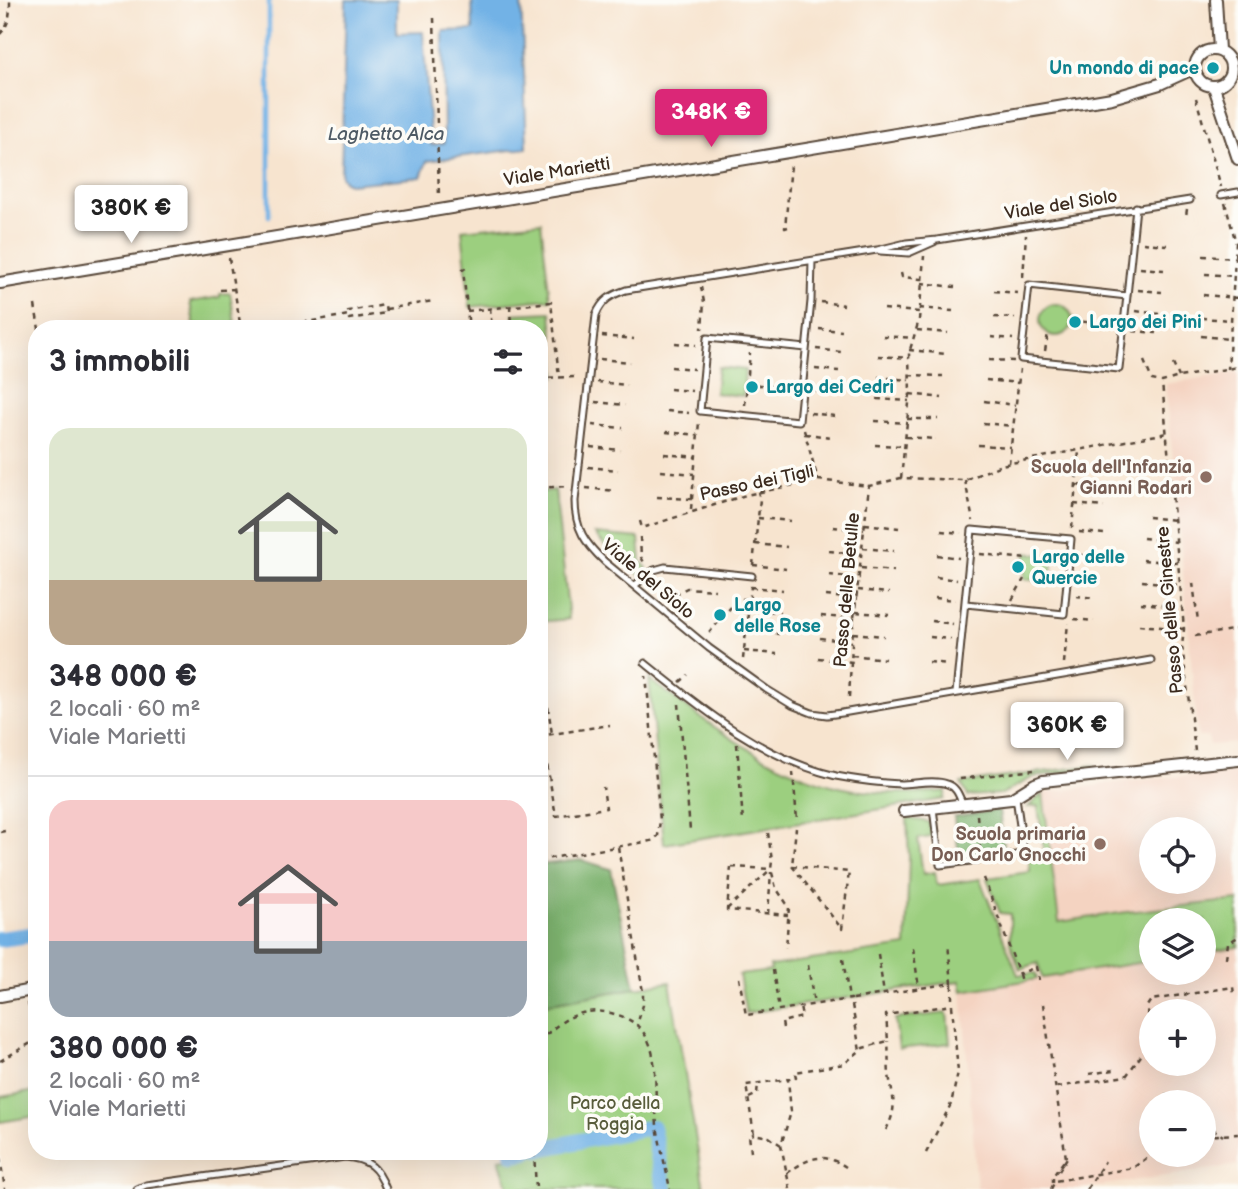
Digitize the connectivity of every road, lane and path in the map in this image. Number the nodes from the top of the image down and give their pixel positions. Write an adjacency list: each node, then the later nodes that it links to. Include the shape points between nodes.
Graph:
1 (10, 0): 4 (path, via 10,14)
2 (1216, 0): 5 (street)
3 (434, 18): 15 (path)
4 (0, 34)
5 (1219, 50): 6 (street, via 1201,54); 7 (street, via 1227,55)
6 (1196, 73): 7 (street, via 1205,85); 9 (street, Viale Marietti, via 1112,98)
7 (1229, 75): 10 (street, via 1225,116)
8 (1196, 98): 12 (path)
9 (790, 152): 15 (street, Viale Marietti); 18 (path, via 784,222)
10 (1238, 159)
11 (1238, 192): 12 (lane)
12 (1222, 195): 27 (path)
13 (1190, 200): 14 (lane, Viale del Siolo)
14 (1136, 207): 20 (lane, Viale del Siolo); 21 (lane)
15 (440, 208): 22 (street, Viale Marietti)
16 (1188, 209): 17 (path)
17 (1188, 216)
18 (788, 227)
19 (1026, 235): 37 (path, via 1023,279)
20 (937, 240): 24 (lane, Viale del Siolo); 24 (lane, Viale del Siolo, via 909,253)
21 (1133, 242): 23 (path); 29 (lane)
22 (226, 245): 36 (street, Viale Marietti); 40 (path)
23 (1167, 245)
24 (877, 250): 28 (lane, Viale del Siolo)
25 (925, 253): 35 (path)
26 (1203, 256): 27 (path)
27 (1236, 258): 34 (path)
28 (812, 261): 50 (lane); 117 (lane, Viale del Siolo, via 610,296 596,315)
29 (1130, 267): 31 (path); 43 (lane)
30 (466, 268): 59 (path)
31 (1164, 270)
32 (901, 273): 35 (path)
33 (1205, 274): 34 (path)
34 (1234, 276): 47 (path)
35 (921, 281): 38 (path); 57 (path)
36 (0, 283)
37 (1029, 285): 43 (lane); 45 (lane)
38 (955, 287)
39 (701, 288): 85 (path, via 702,334)
40 (234, 289): 41 (path); 67 (path)
41 (220, 290)
42 (994, 291): 45 (path)
43 (1127, 292): 44 (path); 58 (lane)
44 (1162, 292)
45 (1028, 295): 65 (lane)
46 (1203, 295): 47 (path)
47 (1232, 298): 48 (path); 72 (path)
48 (1238, 298)
49 (433, 301): 55 (path)
50 (811, 301): 52 (path); 74 (lane)
51 (35, 304): 66 (path)
52 (844, 304)
53 (509, 306): 54 (path); 71 (path); 112 (path, via 551,302)
54 (490, 308): 59 (path); 70 (path)
55 (386, 309): 62 (path, via 386,313 349,319); 62 (path, via 385,305 348,311)
56 (884, 309): 57 (path)
57 (919, 310): 60 (path); 76 (path)
58 (1125, 310): 61 (path); 75 (lane)
59 (467, 311): 69 (path)
60 (953, 311)
61 (1159, 314)
62 (349, 315): 68 (path)
63 (994, 317): 65 (path)
64 (1201, 318): 72 (path)
65 (1025, 319): 89 (lane)
66 (37, 320)
67 (239, 320)
68 (318, 320)
69 (468, 320)
70 (491, 320)
71 (510, 320)
72 (1231, 320): 88 (path)
73 (1073, 321): 75 (path)
74 (809, 327): 77 (path); 93 (lane)
75 (1123, 328): 80 (path); 101 (lane, via 1119,369)
76 (917, 330): 78 (path); 86 (path)
77 (842, 331)
78 (948, 333)
79 (1048, 333): 101 (path)
80 (1157, 334)
81 (602, 336): 87 (path)
82 (883, 336): 86 (path)
83 (1201, 336): 88 (path)
84 (990, 337): 89 (path)
85 (707, 338): 91 (lane); 92 (lane)
86 (914, 338): 94 (path)
87 (634, 339)
88 (1229, 339): 108 (path)
89 (1023, 340): 101 (lane, via 1021,359)
90 (675, 343): 92 (path)
91 (752, 343): 93 (lane); 123 (path)
92 (706, 347): 109 (lane)
93 (806, 348): 95 (path); 107 (lane)
94 (909, 350): 96 (path); 98 (path)
95 (841, 352)
96 (947, 354)
97 (878, 356): 98 (path)
98 (909, 358): 116 (path)
99 (600, 359): 103 (path)
100 (989, 360): 121 (path, via 1020,362)
101 (1044, 361)
102 (1144, 361): 120 (path, via 1152,380)
103 (630, 362)
104 (1173, 364): 114 (path)
105 (671, 367): 109 (path)
106 (1238, 367): 108 (path)
107 (804, 368): 110 (path); 125 (lane)
108 (1228, 369): 114 (path)
109 (704, 370): 126 (lane)
110 (839, 371)
111 (943, 376): 116 (path)
112 (559, 377): 115 (path); 117 (path)
113 (878, 377): 116 (path)
114 (1178, 377): 120 (path)
115 (548, 378)
116 (909, 378): 128 (path)
117 (588, 379): 231 (lane, Viale del Siolo, via 576,524 590,548)
118 (986, 380): 121 (path)
119 (597, 382): 122 (path)
120 (1162, 382): 150 (path, Passo delle Ginestre)
121 (1018, 383): 135 (path)
122 (627, 384)
123 (747, 384): 125 (path); 139 (path)
124 (670, 389): 126 (path)
125 (802, 389): 127 (path); 137 (lane)
126 (702, 392): 138 (lane)
127 (836, 393)
128 (910, 394): 130 (path); 131 (path)
129 (877, 398): 131 (path)
130 (942, 398)
131 (909, 401): 144 (path)
132 (984, 401): 135 (path)
133 (595, 402): 134 (path)
134 (625, 405)
135 (1015, 405): 147 (path)
136 (667, 411): 138 (path)
137 (800, 412): 140 (path); 142 (lane)
138 (700, 413): 139 (lane); 152 (path)
139 (744, 416): 142 (lane)
140 (835, 416)
141 (938, 419): 144 (path)
142 (799, 421): 151 (path)
143 (875, 421): 144 (path)
144 (907, 421): 154 (path)
145 (983, 423): 147 (path)
146 (592, 425): 148 (path)
147 (1013, 426): 160 (path)
148 (623, 428)
149 (666, 432): 152 (path)
150 (1167, 433): 162 (path, Passo dei Tigli); 181 (path, Passo delle Ginestre)
151 (805, 434): 153 (path); 171 (path)
152 (698, 435): 164 (path)
153 (832, 437)
154 (906, 437): 155 (path); 158 (path)
155 (936, 439)
156 (875, 445): 158 (path)
157 (978, 445): 160 (path)
158 (905, 446): 170 (path)
159 (590, 447): 161 (path)
160 (1010, 447): 165 (path)
161 (621, 450)
162 (1079, 452): 165 (path, Passo dei Tigli); 173 (path)
163 (664, 454): 164 (path)
164 (696, 457): 169 (path)
165 (1009, 464): 172 (path, Passo dei Tigli)
166 (588, 467): 167 (path)
167 (618, 470)
168 (661, 471): 169 (path)
169 (694, 474): 183 (path)
170 (901, 478): 172 (path, Passo dei Tigli); 175 (path, Passo dei Tigli)
171 (818, 480): 175 (path, Passo dei Tigli); 186 (path, Passo dei Tigli)
172 (965, 480): 197 (path, via 974,519)
173 (1076, 485): 178 (path); 184 (path)
174 (567, 486): 176 (path)
175 (869, 486): 192 (path, Passo delle Betulle)
176 (548, 487)
177 (586, 488): 179 (path)
178 (1110, 489)
179 (615, 491)
180 (1148, 492): 181 (path)
181 (1172, 492): 189 (path, Passo delle Ginestre)
182 (657, 496): 183 (path)
183 (692, 499): 186 (path)
184 (1074, 504): 185 (path); 198 (path, via 1072,531)
185 (1104, 507)
186 (691, 511): 190 (path, Passo dei Tigli, via 642,528)
187 (1148, 517): 189 (path)
188 (758, 518): 191 (path)
189 (1174, 520): 201 (path, Passo delle Ginestre)
190 (640, 521)
191 (791, 521)
192 (865, 524): 194 (path); 195 (path, Passo delle Betulle)
193 (833, 527): 195 (path)
194 (899, 528)
195 (864, 530): 204 (path, Passo delle Betulle)
196 (941, 531): 197 (path)
197 (972, 532): 207 (lane, via 1071,539); 210 (lane)
198 (1105, 534)
199 (640, 537): 218 (path, via 642,558)
200 (1143, 538): 201 (path)
201 (1177, 542): 214 (path, Passo delle Ginestre)
202 (755, 544): 203 (path)
203 (788, 547)
204 (863, 548): 206 (path); 208 (path, Passo delle Betulle)
205 (830, 551): 208 (path)
206 (894, 551)
207 (1070, 553): 211 (path); 221 (lane)
208 (862, 555): 216 (path, Passo delle Betulle)
209 (937, 555): 210 (path)
210 (969, 556): 212 (path); 227 (lane)
211 (1100, 557)
212 (1026, 559)
213 (1143, 560): 214 (path)
214 (1178, 563): 230 (path, Passo delle Ginestre)
215 (753, 565): 217 (path)
216 (861, 568): 219 (path); 224 (path, Passo delle Betulle)
217 (786, 569)
218 (652, 571): 222 (lane, via 665,567); 231 (lane)
219 (894, 571)
220 (829, 575): 224 (path)
221 (1068, 575): 226 (path); 237 (lane)
222 (752, 576)
223 (936, 577): 227 (path)
224 (860, 578): 235 (path, Passo delle Betulle)
225 (1024, 579): 250 (path)
226 (1101, 579)
227 (967, 581): 245 (lane)
228 (1142, 581): 230 (path)
229 (1193, 583): 258 (path)
230 (1180, 585): 248 (path, Passo delle Ginestre)
231 (634, 586): 284 (lane, Viale del Siolo, via 734,668 812,713 834,714)
232 (751, 587): 234 (path)
233 (715, 590): 241 (path, via 687,588)
234 (783, 590)
235 (858, 590): 236 (path); 244 (path, Passo delle Betulle)
236 (889, 593)
237 (1066, 595): 240 (path); 250 (lane, via 1064,614)
238 (826, 596): 244 (path)
239 (935, 598): 245 (path)
240 (1096, 598)
241 (666, 599)
242 (742, 599): 243 (path)
243 (749, 599)
244 (857, 599): 252 (path, Passo delle Betulle)
245 (965, 603): 250 (lane); 259 (lane)
246 (1141, 603): 248 (path)
247 (731, 607): 264 (path)
248 (1182, 607): 261 (path, Passo delle Ginestre)
249 (749, 608): 251 (path)
250 (1007, 608)
251 (780, 612)
252 (856, 612): 253 (path); 255 (path, Passo delle Betulle)
253 (889, 615)
254 (821, 616): 255 (path)
255 (855, 619): 265 (path, Passo delle Betulle)
256 (932, 621): 259 (path)
257 (1094, 621): 282 (path, via 1067,618)
258 (1198, 621)
259 (963, 625): 271 (lane)
260 (1139, 625): 261 (path)
261 (1184, 629): 292 (path, Passo delle Ginestre, via 1182,646)
262 (1238, 629): 268 (path)
263 (746, 630): 266 (path)
264 (709, 633)
265 (853, 633): 267 (path); 272 (path, Passo delle Betulle)
266 (779, 634)
267 (884, 636)
268 (1195, 636)
269 (930, 637): 271 (path)
270 (820, 638): 272 (path)
271 (961, 640): 283 (lane)
272 (852, 642): 275 (path, Passo delle Betulle)
273 (744, 651): 274 (path)
274 (777, 654)
275 (852, 655): 277 (path); 279 (path, Passo delle Betulle)
276 (818, 658): 279 (path)
277 (885, 659)
278 (1152, 660): 284 (lane, Viale del Siolo)
279 (853, 662): 286 (path, Passo delle Betulle)
280 (929, 662): 283 (path)
281 (645, 663): 285 (lane); 309 (path, via 660,832 651,841)
282 (1064, 663)
283 (959, 665): 284 (lane)
284 (956, 693)
285 (685, 695): 291 (lane); 305 (path, via 679,705)
286 (849, 697)
287 (548, 707): 289 (path)
288 (610, 725): 289 (path)
289 (552, 734): 290 (path)
290 (548, 735)
291 (741, 735): 294 (lane); 303 (path, via 736,744)
292 (1195, 746)
293 (1238, 760): 297 (street, via 1039,782)
294 (797, 763): 298 (lane, via 878,783 943,783 954,788); 302 (path, via 793,772)
295 (548, 773): 296 (path, via 556,816 606,808)
296 (603, 787)
297 (1016, 797): 298 (street); 299 (lane, via 1024,854 940,865)
298 (963, 805): 299 (street)
299 (933, 808): 300 (street)
300 (904, 811)
301 (976, 812): 310 (path)
302 (797, 820)
303 (743, 822)
304 (796, 828): 312 (path)
305 (690, 830)
306 (5, 831): 307 (path)
307 (0, 832)
308 (768, 833): 313 (path)
309 (618, 848): 311 (path); 344 (path, via 643,992)
310 (981, 852)
311 (548, 859)
312 (792, 866): 312 (path, via 849,872 842,929 826,908)
313 (771, 869): 315 (path); 315 (path, via 730,867); 316 (path); 317 (path, via 776,888 789,907)
314 (984, 878): 327 (path)
315 (726, 910): 316 (path)
316 (768, 914): 317 (path)
317 (788, 915): 320 (path)
318 (1238, 937): 323 (path, via 1228,943)
319 (948, 944): 331 (path)
320 (786, 948)
321 (913, 948): 332 (path)
322 (878, 954): 334 (path)
323 (1226, 958)
324 (843, 959): 337 (path)
325 (808, 965): 339 (path)
326 (773, 970): 343 (path)
327 (1019, 974): 329 (path, via 1035,967); 330 (path)
328 (739, 978): 343 (path, via 746,1015)
329 (1039, 980)
330 (1021, 982)
331 (952, 983): 332 (path); 341 (path)
332 (919, 988): 334 (path)
333 (28, 991): 336 (street)
334 (884, 994): 337 (path)
335 (1234, 994): 338 (path, via 1233,987)
336 (0, 996)
337 (850, 999): 339 (path); 349 (path)
338 (1157, 999)
339 (814, 1004): 342 (path)
340 (1043, 1004): 356 (path)
341 (953, 1005): 347 (path, via 886,1015); 367 (path, via 958,1072 951,1104)
342 (800, 1007): 343 (path); 345 (path, via 802,1017 782,1022)
343 (779, 1010)
344 (637, 1026): 346 (path, via 616,1015 587,1011 563,1020); 382 (path, via 651,1044 657,1126)
345 (783, 1028)
346 (548, 1034)
347 (888, 1041): 349 (path); 358 (path, via 895,1102)
348 (28, 1045): 351 (path)
349 (860, 1051): 354 (path, via 844,1064 795,1072 796,1078)
350 (1139, 1060): 356 (path, via 1126,1076)
351 (0, 1061)
352 (1114, 1070): 353 (path)
353 (1089, 1074)
354 (788, 1079): 355 (path); 364 (path, via 791,1112)
355 (758, 1083): 357 (path, via 757,1094); 357 (path, via 746,1085)
356 (1055, 1085): 365 (path)
357 (749, 1098): 360 (path)
358 (886, 1130)
359 (1216, 1131): 363 (path)
360 (754, 1134): 364 (path); 366 (path, via 749,1135)
361 (1238, 1134): 363 (path)
362 (1216, 1136): 363 (path)
363 (1223, 1136)
364 (781, 1145): 375 (path)
365 (1065, 1146): 377 (path, via 1066,1158); 377 (path, via 1068,1161)
366 (751, 1152)
367 (926, 1153)
368 (0, 1158): 378 (path)
369 (314, 1160): 379 (lane)
370 (365, 1160): 380 (lane, via 375,1167)
371 (534, 1160): 381 (path)
372 (1105, 1161): 376 (path)
373 (1139, 1164): 376 (path)
374 (846, 1167): 375 (path, via 821,1157)
375 (787, 1173): 383 (path)
376 (1096, 1175): 377 (path); 385 (path)
377 (1053, 1181): 384 (path)
378 (5, 1189)
379 (137, 1189)
380 (386, 1189)
381 (536, 1189)
382 (670, 1189)
383 (790, 1189)
384 (1051, 1189)
385 (1087, 1189)

